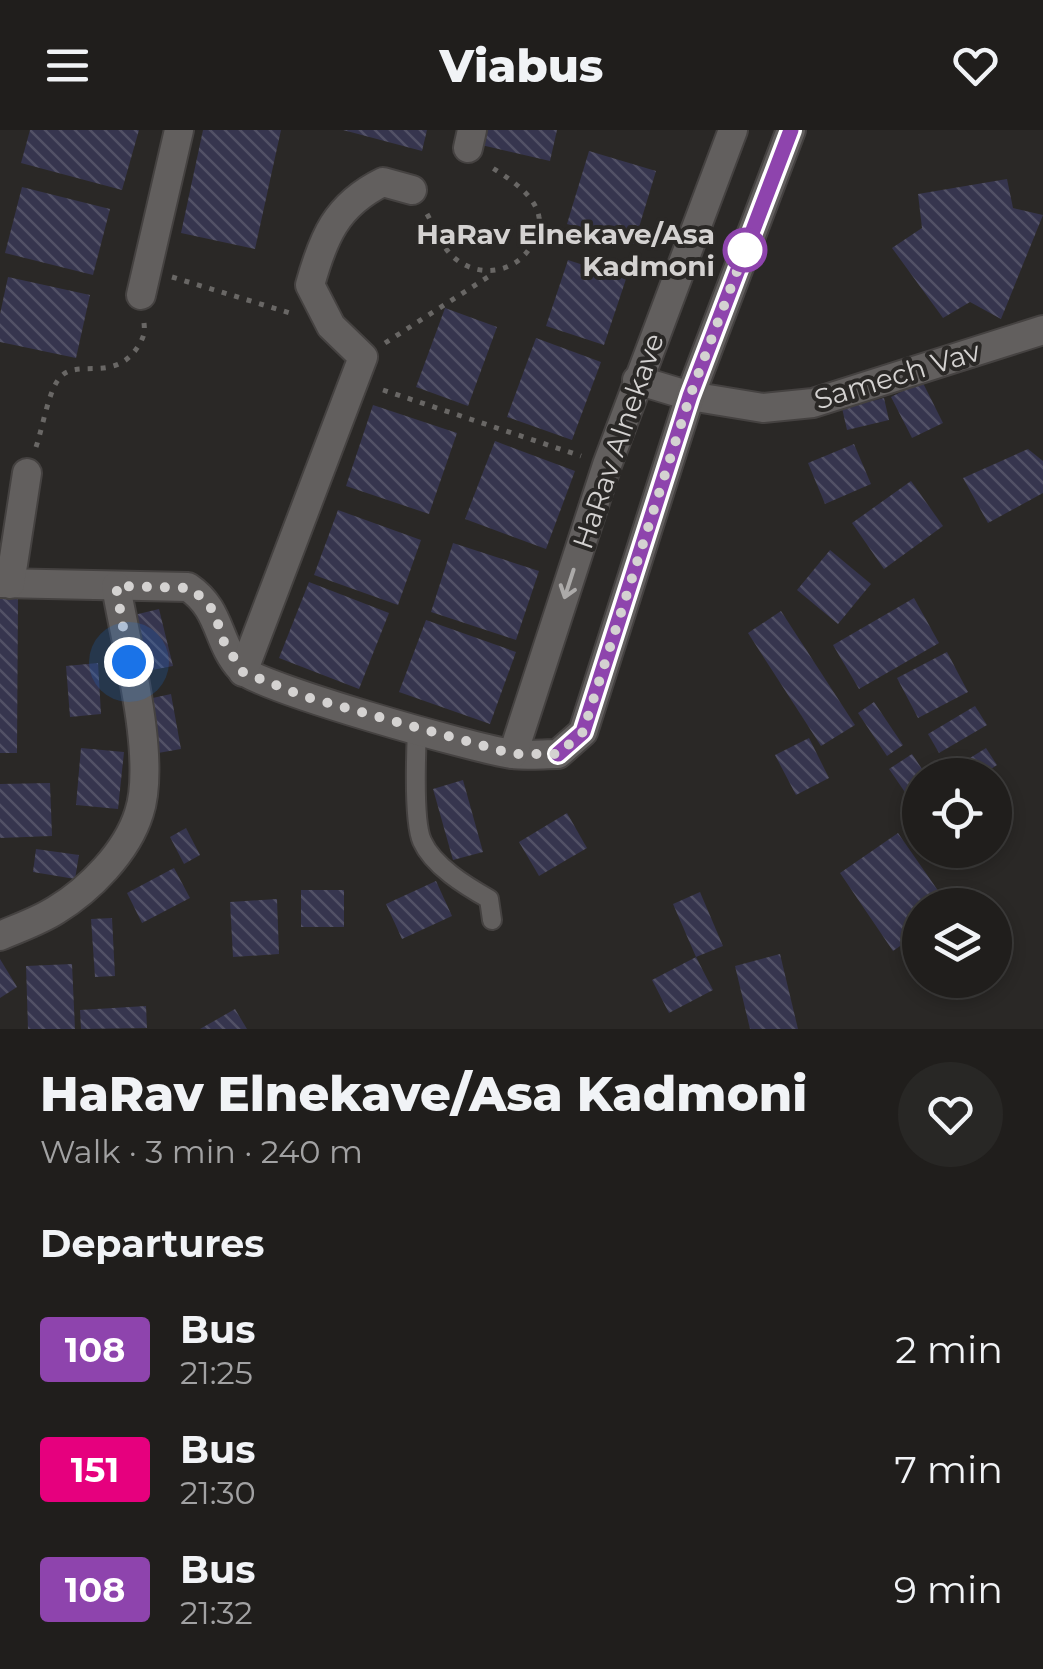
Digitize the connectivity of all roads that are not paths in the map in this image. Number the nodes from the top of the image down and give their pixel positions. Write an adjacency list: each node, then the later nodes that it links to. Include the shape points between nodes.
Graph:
1 (179, 130): 5 (street)
2 (733, 130): 7 (street, HaRav Alnekave)
3 (791, 130): 8 (street, HaRav Alnekave)
4 (412, 190): 12 (street, via 383,182 366,191 342,210 320,248 310,286 358,369)
5 (145, 282)
6 (1043, 330): 8 (street, Samech Vav, via 813,403 763,408)
7 (637, 380): 8 (street, Samech Vav); 14 (street, HaRav Alnekave, one-way to 14)
8 (690, 396): 14 (street, HaRav Alnekave, via 583,732 558,754)
9 (28, 473): 10 (street)
10 (5, 583): 11 (street)
11 (116, 586): 12 (street, via 188,588 203,598); 16 (street, via 144,747 139,814 95,880 56,910)
12 (243, 672): 13 (street)
13 (416, 729): 14 (street); 15 (lane, via 422,841 443,867 489,899)
14 (513, 754)
15 (492, 920)
16 (0, 936)

